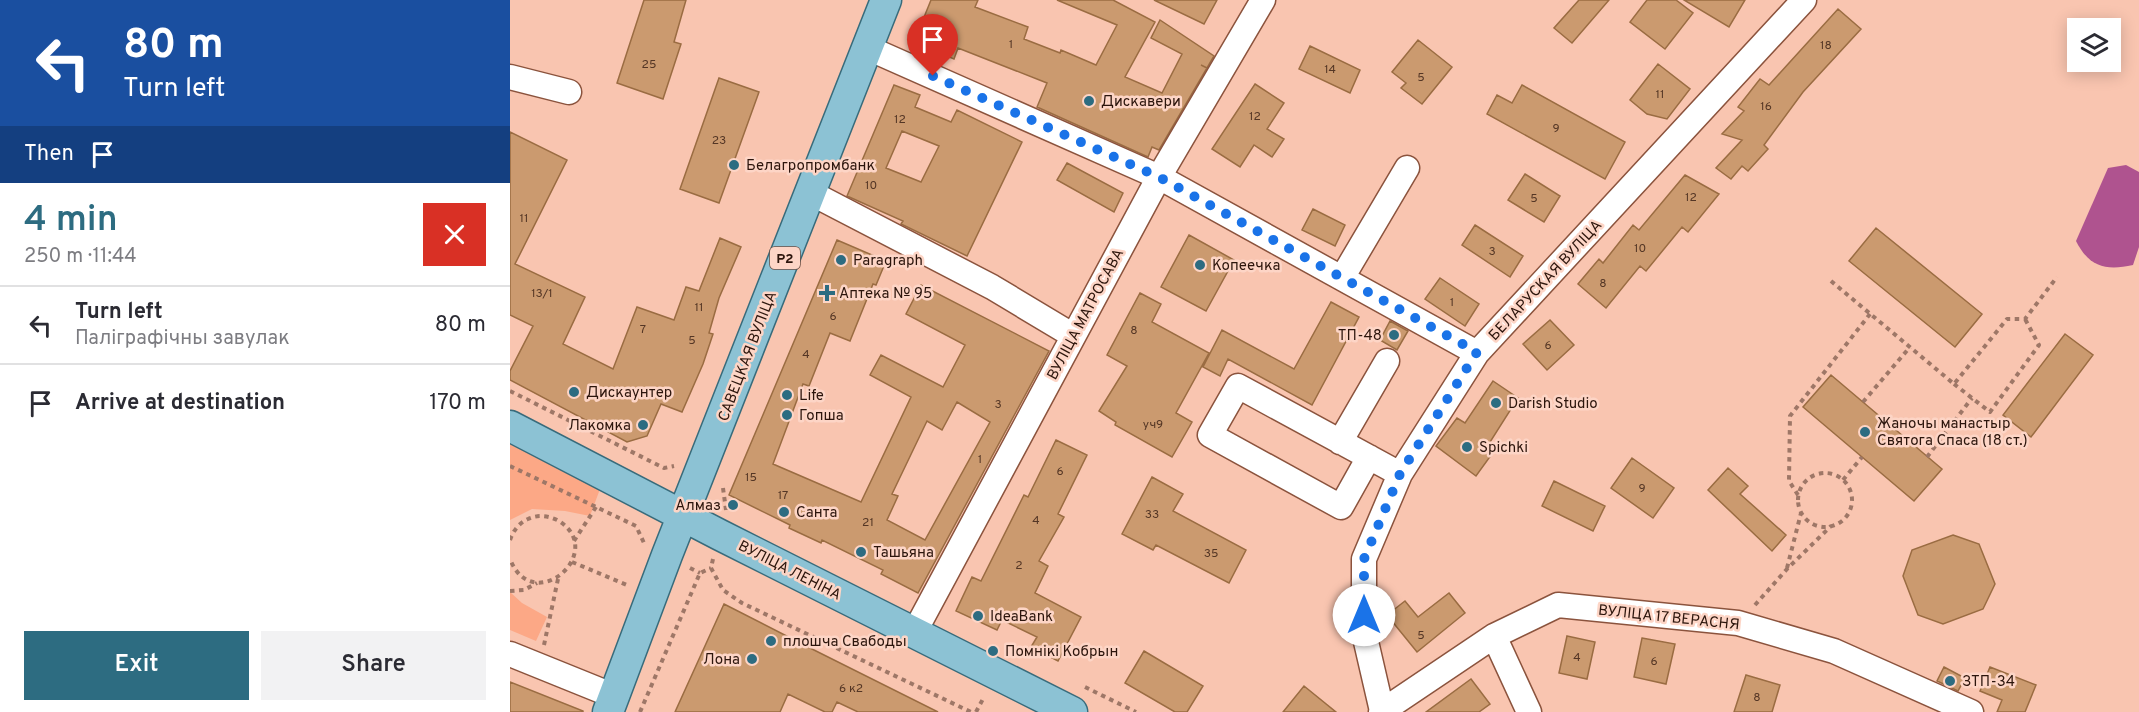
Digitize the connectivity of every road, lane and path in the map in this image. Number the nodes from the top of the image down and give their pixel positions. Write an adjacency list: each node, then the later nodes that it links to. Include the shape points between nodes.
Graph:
1 (886, 0): 4 (main road, САВЕЦКАЯ ВУЛІЦА / Р2)
2 (1263, 0): 8 (street, ВУЛІЦА МАТРОСАВА)
3 (1804, 0): 17 (street, БЕЛАРУСКАЯ ВУЛІЦА)
4 (868, 48): 8 (street); 9 (main road, САВЕЦКАЯ ВУЛІЦА / Р2)
5 (510, 77): 6 (street)
6 (569, 92)
7 (1407, 168): 11 (street)
8 (1159, 177): 11 (street); 15 (street, ВУЛІЦА МАТРОСАВА)
9 (811, 193): 15 (street, via 992,287); 30 (main road, САВЕЦКАЯ ВУЛІЦА / Р2)
10 (2057, 276): 14 (path)
11 (1342, 278): 17 (street)
12 (1831, 281): 13 (path)
13 (1870, 314): 16 (path); 32 (path, via 1790,417 1790,482)
14 (2025, 319): 19 (path, via 2007,319); 21 (path, via 2039,345 1990,412)
15 (1071, 338): 49 (street, ВУЛІЦА МАТРОСАВА)
16 (1910, 347): 19 (path); 22 (path)
17 (1477, 352): 29 (street, БЕЛАРУСКАЯ ВУЛІЦА)
18 (1387, 361): 24 (street)
19 (1954, 384): 21 (path)
20 (510, 391): 30 (path, via 664,468 679,464)
21 (1972, 398): 27 (path)
22 (1863, 402)
23 (510, 426): 35 (main road, ВУЛІЦА ЛЕНІНА)
24 (1340, 442): 25 (street); 25 (street, via 1238,386 1210,435 1341,507)
25 (1368, 457): 29 (street)
26 (1862, 457): 31 (path)
27 (1927, 457)
28 (510, 466): 33 (path)
29 (1400, 474): 54 (street, БЕЛАРУСКАЯ ВУЛІЦА, via 1364,559 1364,633)
30 (712, 480): 35 (main road, САВЕЦКАЯ ВУЛІЦА / Р2)
31 (1843, 480): 32 (path, via 1832,473 1814,475); 36 (path, via 1851,491 1851,509 1840,523)
32 (1798, 495): 34 (path)
33 (596, 507): 39 (path); 40 (path, via 636,526)
34 (1801, 513): 36 (path, via 1814,525); 43 (path)
35 (683, 516): 49 (main road, ВУЛІЦА ЛЕНІНА); 53 (main road, САВЕЦКАЯ ВУЛІЦА)
36 (1832, 526): 43 (path)
37 (511, 533): 38 (path); 39 (path, via 529,518 540,516 561,523)
38 (510, 540)
39 (573, 541): 42 (path)
40 (644, 543)
41 (510, 559): 45 (path, via 519,574)
42 (572, 562): 44 (path); 46 (path)
43 (1787, 569): 48 (path)
44 (558, 578): 45 (path); 52 (path)
45 (538, 582): 47 (path, via 524,590)
46 (627, 585)
47 (510, 591)
48 (1738, 623): 50 (street, ВУЛІЦА 17 ВЕРАСНЯ, via 1558,605); 59 (street, ВУЛІЦА 17 ВЕРАСНЯ, via 1834,651)
49 (915, 633): 57 (main road, ВУЛІЦА ЛЕНІНА)
50 (1494, 636): 54 (street, ВУЛІЦА 17 ВЕРАСНЯ); 58 (street)
51 (510, 654): 52 (street)
52 (540, 666): 53 (street)
53 (611, 704)
54 (1382, 711)
55 (640, 712): 56 (path, via 700,573 711,568 723,590 742,603)
56 (971, 712)
57 (1072, 712)
58 (1529, 712)
59 (1971, 712)

